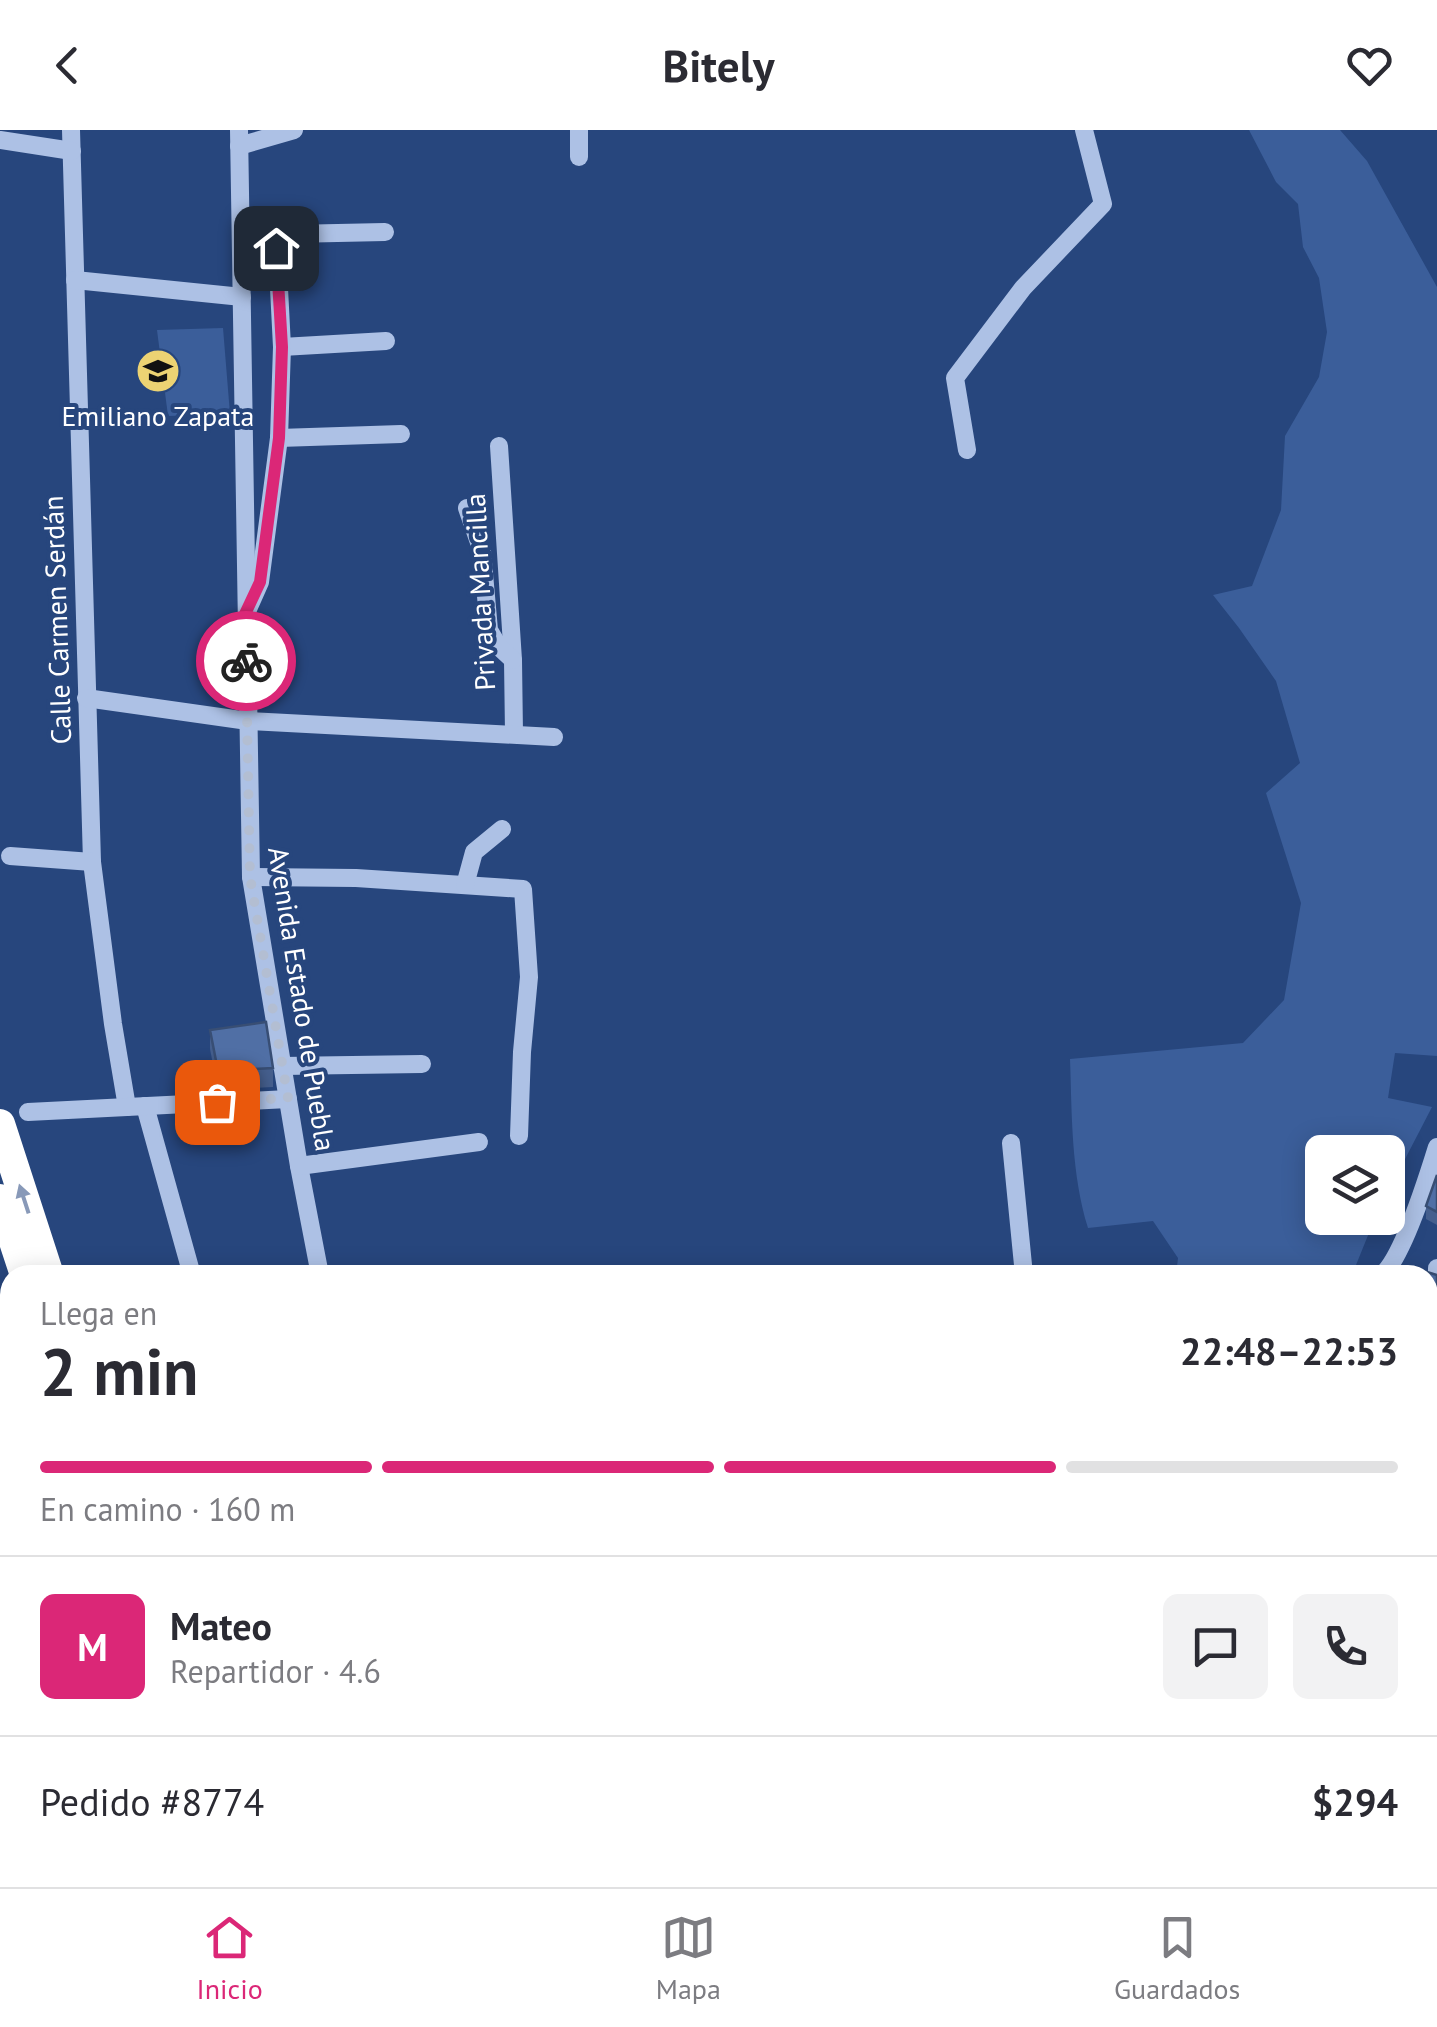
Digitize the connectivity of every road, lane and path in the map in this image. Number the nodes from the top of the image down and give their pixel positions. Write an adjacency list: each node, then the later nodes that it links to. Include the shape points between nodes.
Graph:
1 (72, 130): 7 (street, Calle Carmen Serdán)
2 (294, 130): 5 (street)
3 (579, 130): 8 (street)
4 (1084, 130): 17 (street, via 1103,204 1024,288 955,378)
5 (239, 138): 11 (street, Avenida Estado de Puebla)
6 (0, 140): 7 (street)
7 (72, 150): 10 (street, Calle Carmen Serdán)
8 (578, 157)
9 (385, 232): 13 (street, via 281,238 276,248)
10 (76, 280): 11 (street); 21 (street, Calle Carmen Serdán)
11 (242, 297): 19 (street, Avenida Estado de Puebla)
12 (386, 341): 13 (street)
13 (282, 347): 15 (street)
14 (401, 434): 15 (street)
15 (279, 438): 19 (street, via 260,582)
16 (499, 446): 20 (street, Privada Mancilla)
17 (967, 450)
18 (468, 508): 20 (street, via 482,551 489,630)
19 (245, 614): 22 (street, Avenida Estado de Puebla)
20 (513, 660): 23 (street, Privada Mancilla)
21 (86, 698): 22 (street); 27 (street, Calle Carmen Serdán)
22 (248, 720): 23 (street); 28 (street, Avenida Estado de Puebla)
23 (514, 734): 24 (street)
24 (554, 737)
25 (502, 829): 29 (street, via 474,852)
26 (10, 856): 27 (street)
27 (92, 862): 33 (street, Calle Carmen Serdán, via 113,1024)
28 (250, 877): 29 (street); 31 (street, Avenida Estado de Puebla)
29 (465, 885): 35 (street, via 523,889 530,977)
30 (422, 1064): 31 (street)
31 (282, 1066): 32 (street, Avenida Estado de Puebla)
32 (288, 1098): 33 (street); 39 (street, Avenida Estado de Puebla)
33 (136, 1106): 34 (street); 43 (street, Calle Carmen Serdán)
34 (14, 1118): 42 (highway, one-way to 34)
35 (519, 1136)
36 (479, 1142): 39 (street)
37 (1012, 1143): 45 (street)
38 (1437, 1146): 46 (street)
39 (299, 1166): 44 (street, Avenida Estado de Puebla)
40 (0, 1199): 41 (highway)
41 (22, 1265)
42 (47, 1265)
43 (189, 1265)
44 (318, 1265)
45 (1023, 1265)
46 (1390, 1265)

